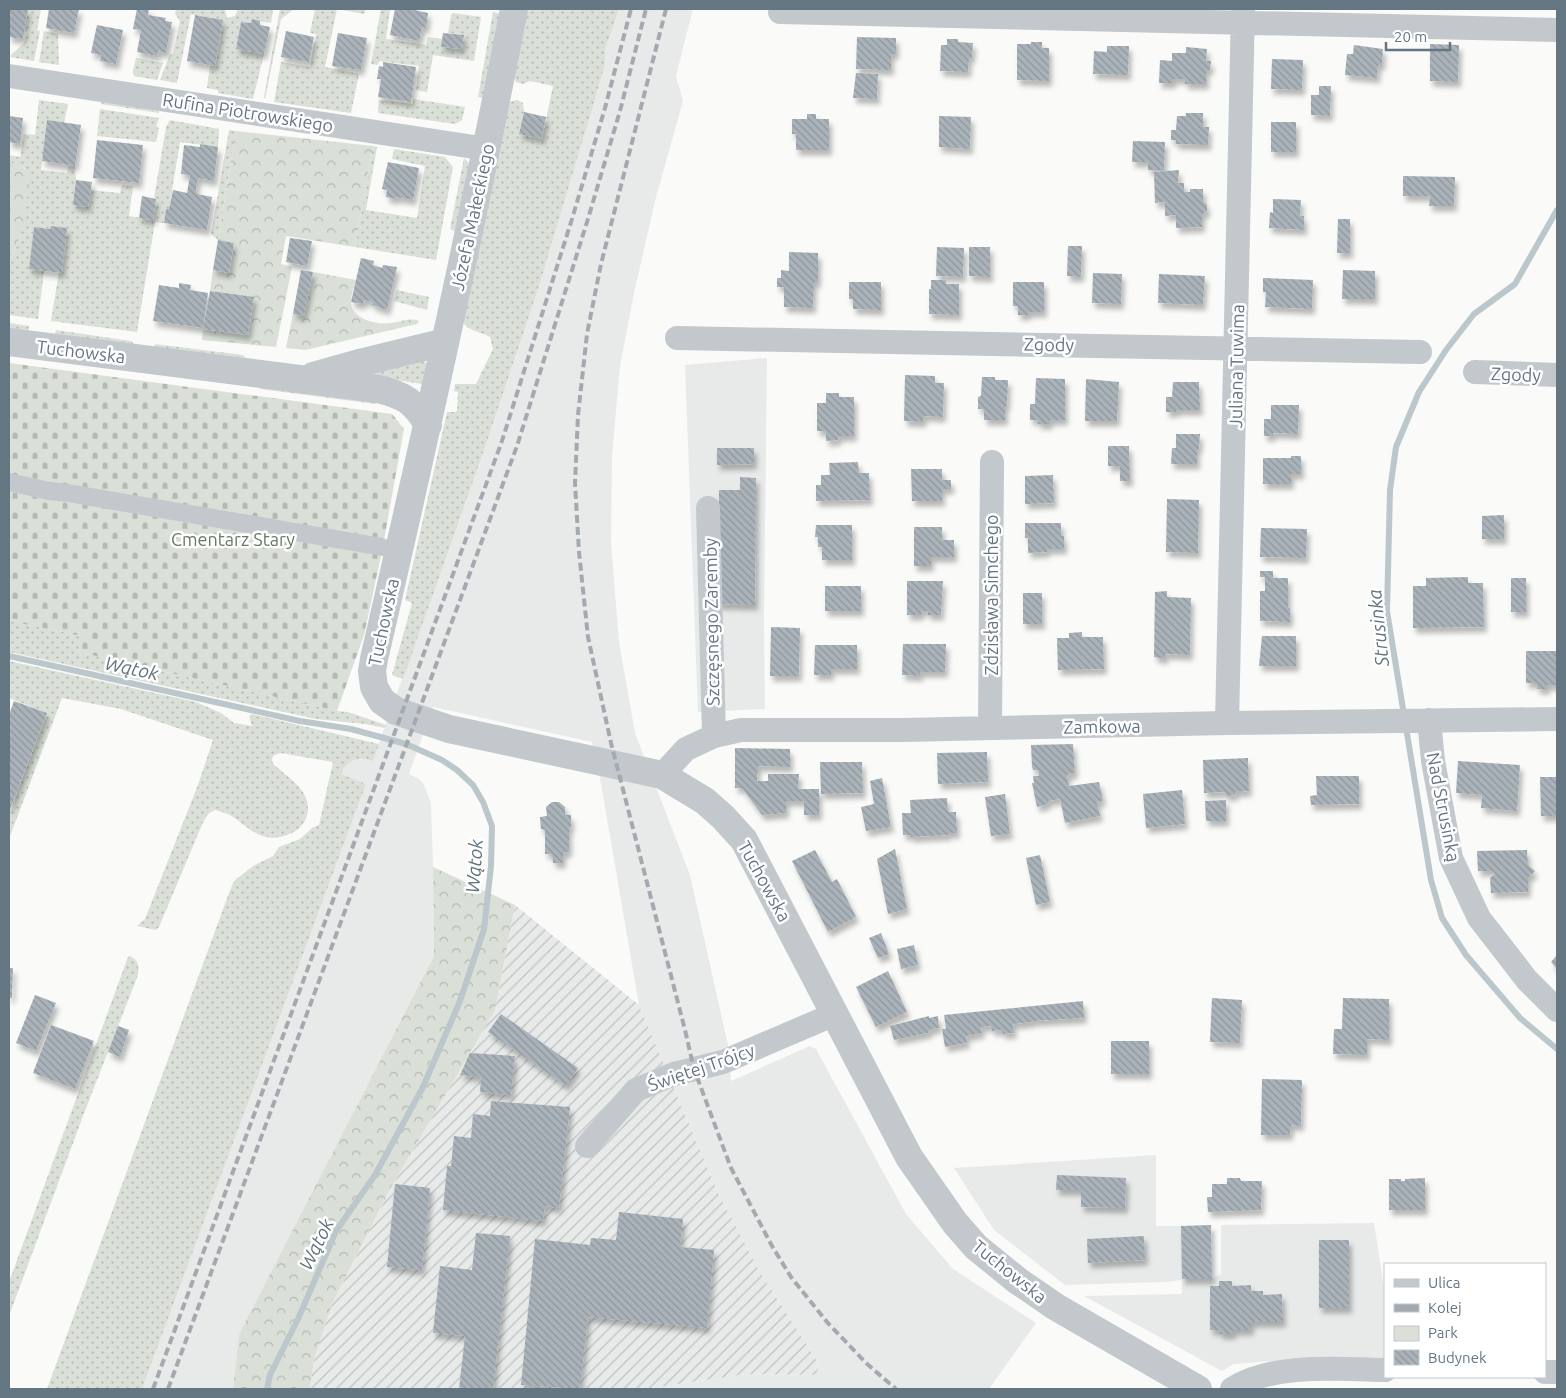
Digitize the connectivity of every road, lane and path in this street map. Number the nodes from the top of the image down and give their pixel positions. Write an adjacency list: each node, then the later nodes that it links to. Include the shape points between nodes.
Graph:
1 (514, 9): 6 (street, Józefa Małeckiego)
2 (780, 12): 3 (street)
3 (1243, 15): 4 (street); 10 (street, Juliana Tuwima)
4 (1557, 30)
5 (9, 76): 6 (street, Rufina Piotrowskiego)
6 (486, 149): 9 (street, Józefa Małeckiego)
7 (677, 338): 10 (street, Zgody)
8 (9, 342): 14 (street, Tuchowska)
9 (445, 342): 14 (street, Tuchowska); 15 (street, Józefa Małeckiego)
10 (1236, 348): 11 (street, Zgody); 22 (street, Juliana Tuwima)
11 (1420, 352)
12 (1476, 372): 13 (street, Zgody)
13 (1557, 375)
14 (302, 379): 15 (street, Tuchowska, via 392,392 406,398 420,411)
15 (428, 425): 25 (street, Tuchowska, via 374,659 372,680 382,701 396,711 449,729)
16 (992, 462): 23 (street, Zdzisława Simchego)
17 (9, 482): 19 (street)
18 (708, 508): 24 (street, Szczęsnego Zaremby)
19 (382, 547)
20 (1557, 719): 21 (street, Zamkowa)
21 (1425, 720): 22 (street, Zamkowa); 26 (street, Nad Strusinką, via 1451,858 1479,918 1527,980)
22 (1227, 723): 23 (street, Zamkowa)
23 (990, 728): 24 (street, Zamkowa, via 741,730)
24 (714, 736): 25 (street, Zamkowa, via 686,749)
25 (662, 775): 27 (street, Tuchowska, via 705,801 744,840)
26 (1557, 1010)
27 (836, 1014): 28 (street, Świętej Trójcy, via 723,1062 674,1074 636,1090); 30 (street, Tuchowska, via 909,1157 955,1223 976,1247 1056,1307)
28 (587, 1146)
29 (1384, 1370): 31 (street, via 1317,1369 1267,1374)
30 (1198, 1389)
31 (1232, 1389)

